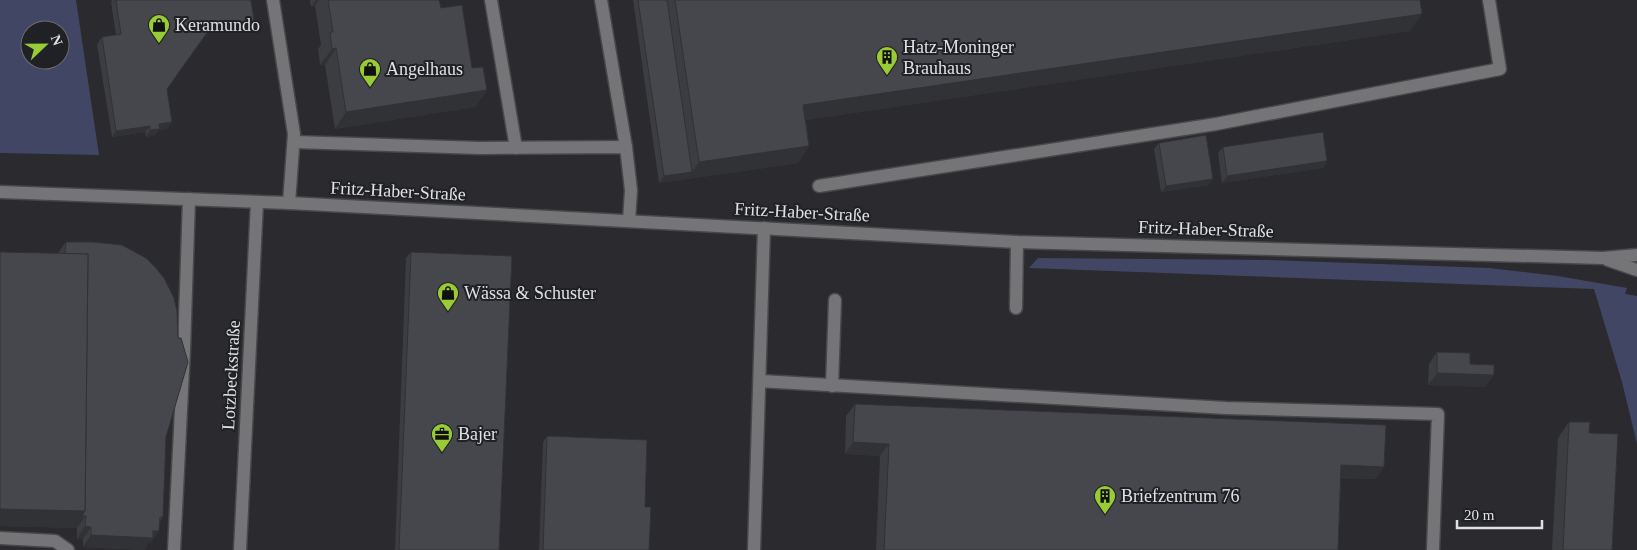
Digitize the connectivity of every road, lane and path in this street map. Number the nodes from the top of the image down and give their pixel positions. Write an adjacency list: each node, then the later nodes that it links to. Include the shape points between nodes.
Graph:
1 (273, 0): 5 (street)
2 (491, 0): 7 (street)
3 (601, 0): 6 (street)
4 (1489, 0): 8 (street, via 1500,68 1216,124)
5 (294, 142): 7 (street); 12 (street)
6 (626, 147): 7 (street); 13 (street, via 632,190)
7 (516, 148)
8 (819, 186)
9 (0, 192): 10 (street, Fritz-Haber-Straße)
10 (189, 199): 11 (street, Fritz-Haber-Straße); 25 (street)
11 (257, 202): 12 (street, Fritz-Haber-Straße); 26 (street, Lotzbeckstraße)
12 (289, 203): 13 (street, Fritz-Haber-Straße)
13 (629, 221): 14 (street, Fritz-Haber-Straße)
14 (764, 228): 15 (street, Fritz-Haber-Straße); 21 (street)
15 (1017, 242): 17 (street, Fritz-Haber-Straße); 20 (street)
16 (1637, 255): 17 (street, Fritz-Haber-Straße)
17 (1603, 258): 18 (street, Fritz-Haber-Straße)
18 (1637, 270)
19 (835, 300): 22 (street)
20 (1016, 308)
21 (760, 381): 22 (street); 27 (street)
22 (832, 386): 28 (street, via 1226,408 1438,414)
23 (0, 538): 24 (street, via 55,541)
24 (68, 550)
25 (174, 550)
26 (240, 550)
27 (754, 550)
28 (1433, 550)

